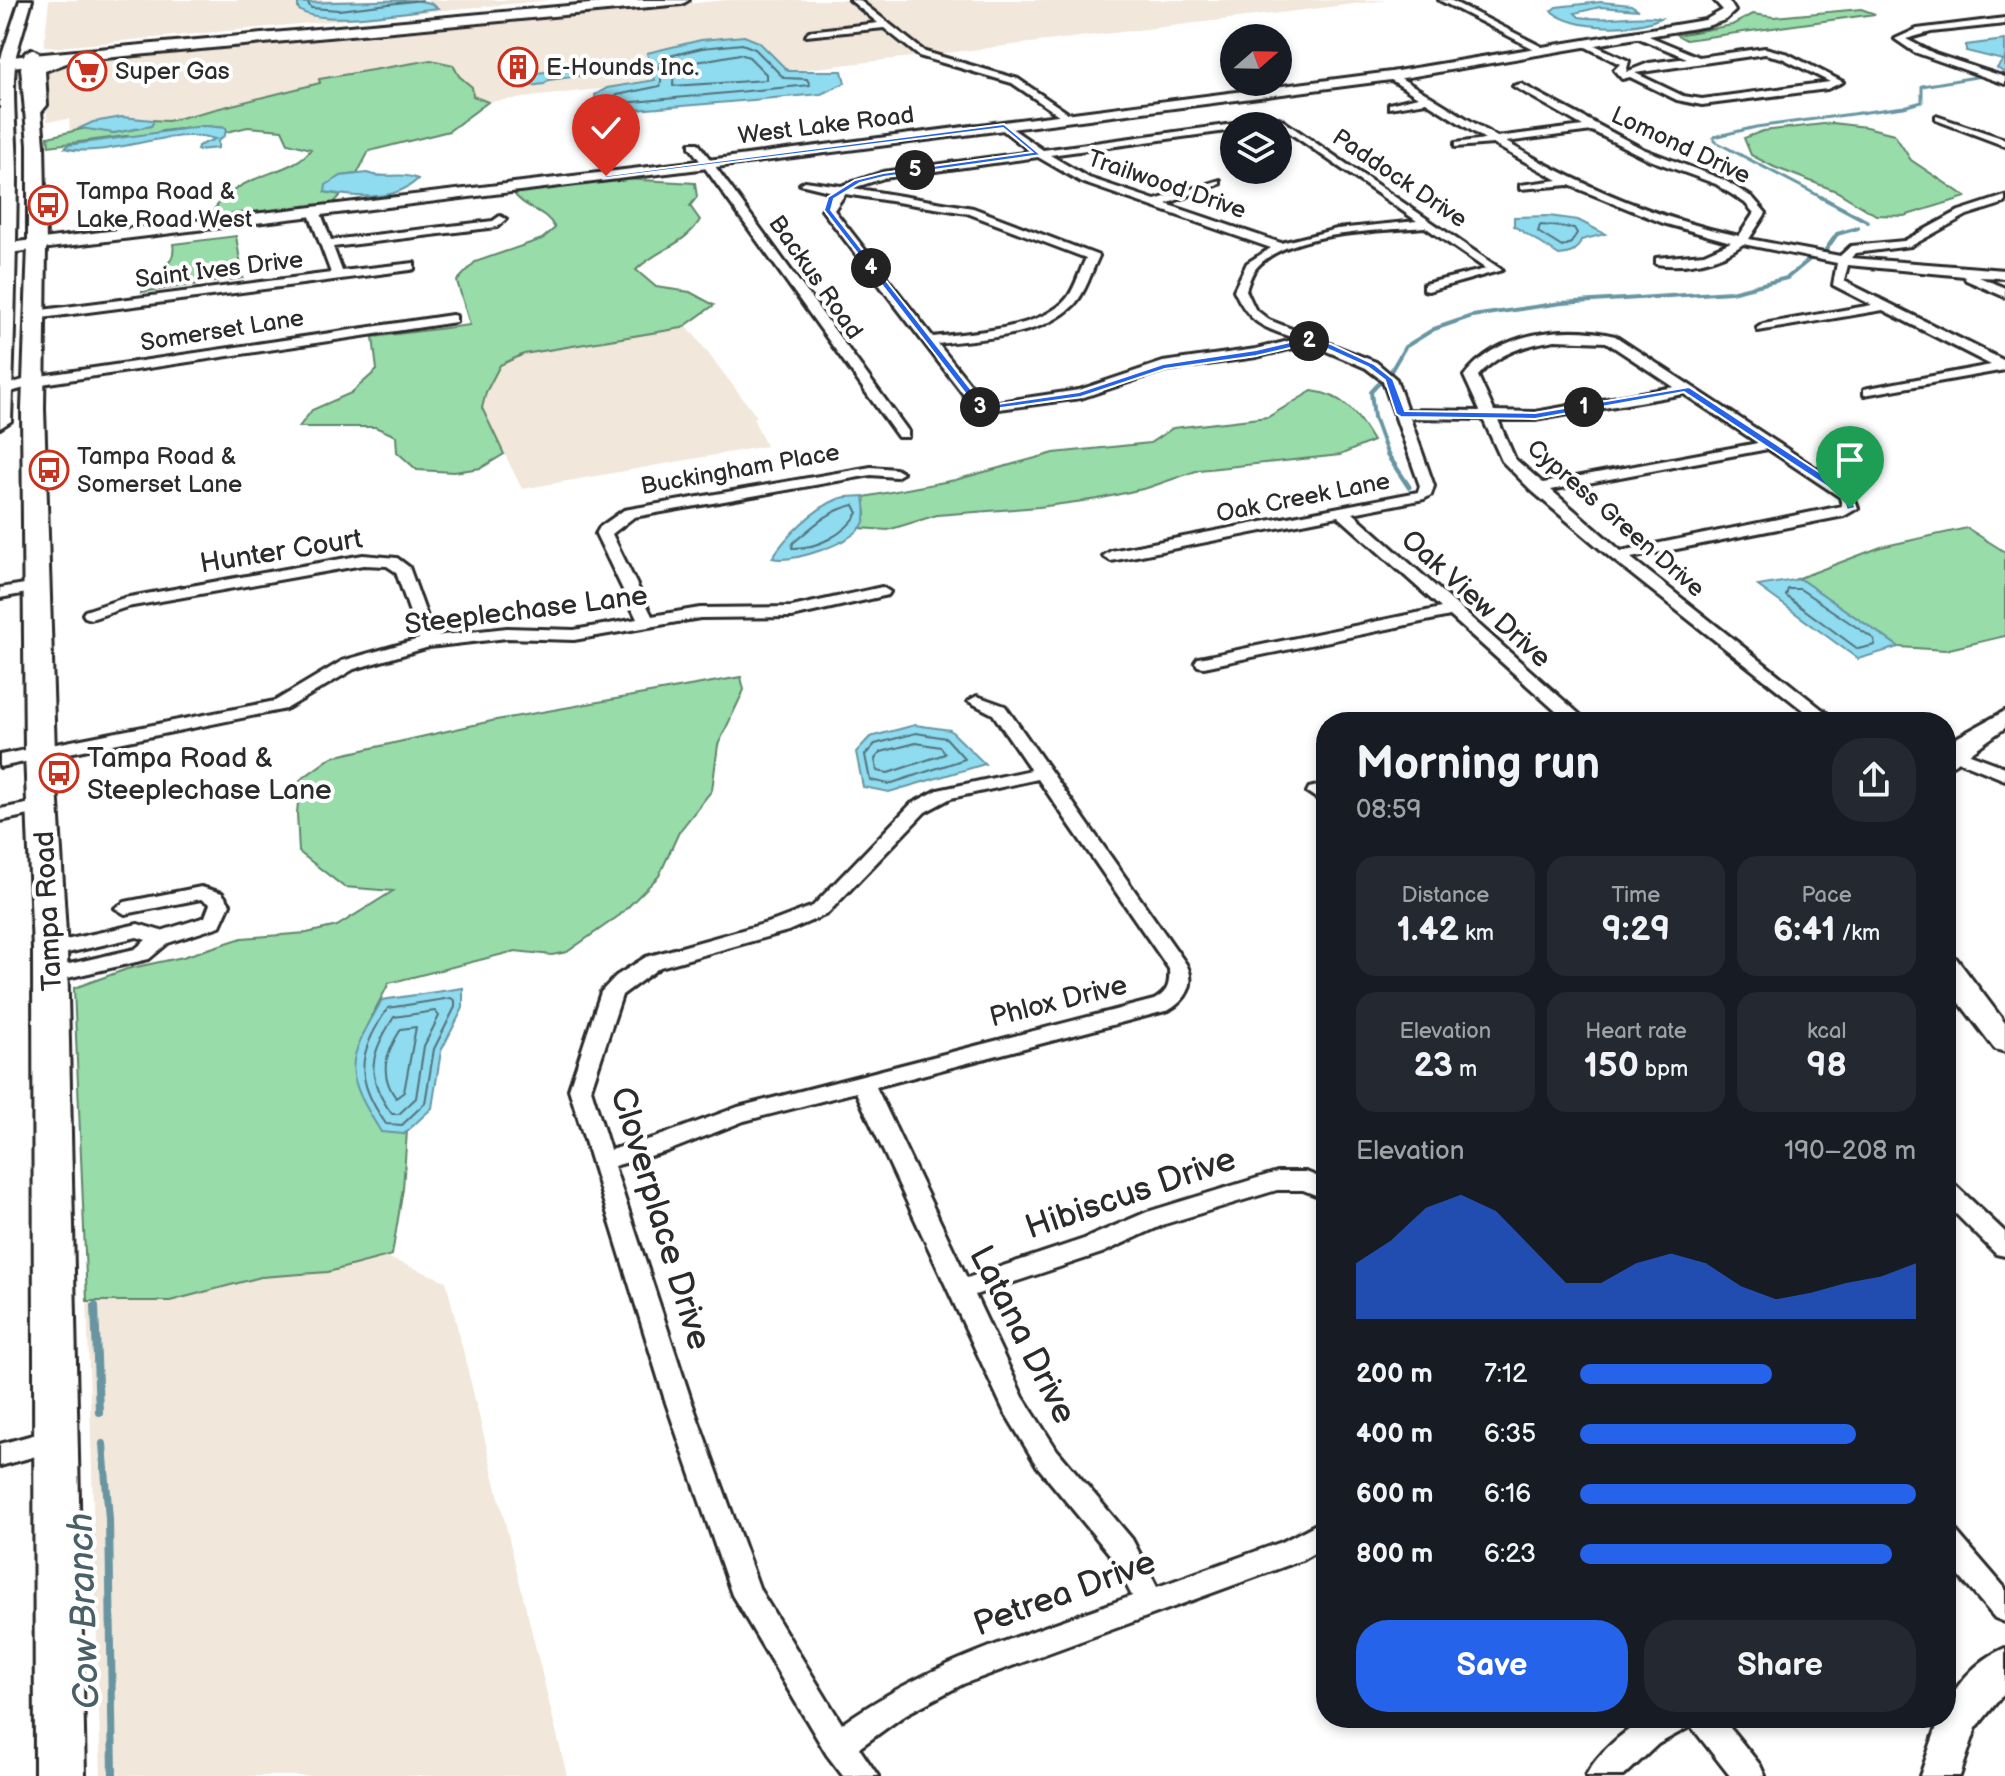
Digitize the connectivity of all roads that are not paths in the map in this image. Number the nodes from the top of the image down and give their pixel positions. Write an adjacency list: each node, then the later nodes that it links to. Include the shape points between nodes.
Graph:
1 (26, 0): 16 (main road)
2 (607, 0): 12 (highway)
3 (682, 0): 14 (highway)
4 (854, 0): 8 (street)
5 (1443, 0): 13 (street)
6 (1720, 0): 10 (street, West Lake Road, via 1730,8 1721,18)
7 (2005, 21): 18 (street, via 1914,31 1900,39 1912,49)
8 (886, 25): 9 (street); 24 (street, via 927,56 1015,81)
9 (809, 34)
10 (1639, 35): 11 (street, West Lake Road); 15 (street)
11 (1585, 44): 13 (street, West Lake Road); 20 (street, via 1624,61 1622,75)
12 (33, 50): 14 (highway); 16 (highway); 23 (main road, Tampa Road)
13 (1545, 51): 17 (street, West Lake Road)
14 (69, 57): 23 (highway, via 37,68 39,105)
15 (1697, 59): 15 (street, via 1638,68 1630,74 1680,98 1702,102 1838,82 1765,51)
16 (4, 60): 26 (main road)
17 (1391, 76): 21 (street); 24 (street, West Lake Road)
18 (2005, 81)
19 (1518, 86): 28 (street, Lomond Drive)
20 (1669, 98)
21 (1428, 99): 22 (street); 31 (street)
22 (1393, 106)
23 (33, 111): 35 (main road, Tampa Road)
24 (1070, 118): 27 (street, West Lake Road)
25 (1940, 118): 32 (street)
26 (5, 124): 35 (main road, via 24,128 25,142); 52 (main road)
27 (1004, 126): 36 (street, Trailwood Drive); 37 (street, West Lake Road)
28 (1593, 128): 31 (street); 48 (street, Lomond Drive, via 1740,194 1760,213)
29 (1220, 129): 36 (street)
30 (1292, 130): 47 (street, Paddock Drive)
31 (1497, 140): 34 (street); 39 (street)
32 (2005, 143)
33 (694, 145): 37 (street, Backus Road)
34 (1459, 145)
35 (36, 152): 50 (main road, Tampa Road)
36 (1038, 153): 42 (street, via 883,175); 44 (street, Trailwood Drive, via 1085,180)
37 (708, 164): 45 (street, West Lake Road); 75 (street, Backus Road)
38 (1216, 182): 44 (street)
39 (1569, 182): 41 (street); 48 (street, via 1662,218)
40 (805, 184): 42 (street)
41 (1524, 187)
42 (844, 189): 65 (street, via 831,198 828,210); 65 (street, via 969,210 1093,256 1069,304 1054,314 1018,328)
43 (2005, 199): 53 (street, via 1963,213 1910,243 1855,248)
44 (1156, 204): 51 (street, Trailwood Drive)
45 (314, 211): 49 (street); 50 (street, West Lake Road)
46 (500, 219): 49 (street, via 497,224)
47 (1427, 223): 51 (street, Oak Creek Lane, via 1335,234); 59 (street, Paddock Drive, via 1496,270)
48 (1744, 240): 53 (street); 54 (street, via 1710,258)
49 (326, 244): 58 (street)
50 (37, 245): 52 (street, West Lake Road); 62 (main road, Tampa Road)
51 (1281, 247): 66 (street, Oak Creek Lane, via 1253,264 1240,290 1250,311 1264,323)
52 (4, 248): 70 (main road)
53 (1844, 259): 56 (street); 61 (street, via 1837,282)
54 (1660, 261)
55 (410, 266): 58 (street, Saint Ives Drive)
56 (1963, 273): 57 (street); 60 (street)
57 (2005, 274)
58 (338, 276): 62 (street, Saint Ives Drive)
59 (1428, 287)
60 (2005, 293)
61 (1886, 306): 64 (street); 67 (street)
62 (34, 315): 68 (main road, Tampa Road)
63 (452, 319): 68 (street, Somerset Lane)
64 (1763, 328)
65 (929, 341): 66 (street, via 982,409 1081,394 1163,366)
66 (1307, 341): 72 (street, Oak Creek Lane, via 1380,372 1389,379)
67 (2004, 366): 71 (street)
68 (33, 381): 70 (street, Somerset Lane); 82 (main road, Tampa Road)
69 (1686, 389): 73 (street, via 1535,416); 73 (street, Cypress Green Drive, via 1610,339 1589,333 1528,342 1477,366 1471,376); 76 (street)
70 (0, 391): 74 (main road)
71 (1869, 392)
72 (1401, 414): 73 (street); 79 (street, Oak Creek Lane, via 1427,486 1424,495)
73 (1487, 414): 78 (street, Cypress Green Drive, via 1509,461)
74 (0, 421)
75 (903, 434)
76 (1769, 445): 78 (street); 81 (street, via 1847,495 1850,508)
77 (896, 473): 87 (street, Buckingham Place, via 871,471 629,513 604,534)
78 (1537, 488): 81 (street, Cypress Green Drive)
79 (1342, 512): 80 (street, Oak Creek Lane); 85 (street, Oak View Drive)
80 (1111, 556)
81 (1618, 556): 92 (street, Cypress Green Drive)
82 (37, 587): 84 (street); 94 (main road, Tampa Road)
83 (882, 592): 87 (street, Steeplechase Lane, via 809,610 700,613)
84 (0, 593)
85 (1452, 611): 89 (street); 91 (street, Oak View Drive)
86 (91, 614): 88 (street, Hunter Court, via 124,603 348,563 391,561 403,570)
87 (647, 623): 88 (street, Steeplechase Lane, via 574,635 507,633)
88 (428, 642): 94 (street, Steeplechase Lane, via 348,665 280,705)
89 (1204, 662)
90 (977, 701): 98 (street, Phlox Drive, via 999,710)
91 (1568, 712)
92 (1816, 712)
93 (2005, 718): 95 (street)
94 (40, 753): 97 (street, Steeplechase Lane); 100 (main road, Tampa Road)
95 (1956, 753)
96 (1956, 759): 99 (street)
97 (0, 761)
98 (1041, 773): 106 (street, Phlox Drive, via 1179,969 1182,987 1161,1005); 107 (street, Cloverplace Drive, via 945,794 918,808 820,910 653,962 623,981 612,992 580,1089)
99 (2005, 774)
100 (42, 807): 101 (street); 103 (main road, Tampa Road)
101 (0, 815)
102 (125, 908): 103 (street, via 201,893 220,904 213,921 161,938 142,954)
103 (50, 962): 112 (main road, Tampa Road)
104 (1956, 979): 105 (street)
105 (2005, 1042)
106 (862, 1081): 107 (street, Phlox Drive); 111 (street, Latana Drive)
107 (601, 1161): 123 (street, Cloverplace Drive, via 747,1595)
108 (1316, 1186): 111 (street, Hibiscus Drive, via 1277,1181 1156,1218 1093,1246)
109 (1956, 1200): 110 (street)
110 (2005, 1247)
111 (960, 1290): 116 (street, Latana Drive, via 1013,1403 1047,1458 1122,1548)
112 (55, 1440): 113 (street); 124 (main road, Tampa Road)
113 (0, 1455)
114 (1316, 1537): 116 (street, Petrea Drive, via 1292,1551)
115 (1956, 1552): 117 (street)
116 (1150, 1602): 123 (street, Petrea Drive, via 953,1674 895,1704)
117 (2005, 1609)
118 (2005, 1666): 119 (street, via 1973,1695)
119 (1956, 1727)
120 (1659, 1728): 126 (street)
121 (1711, 1728): 127 (street)
122 (1956, 1728): 128 (street)
123 (838, 1745): 125 (street, Cloverplace Drive)
124 (60, 1776)
125 (862, 1776)
126 (1602, 1776)
127 (1749, 1776)
128 (1940, 1776)

